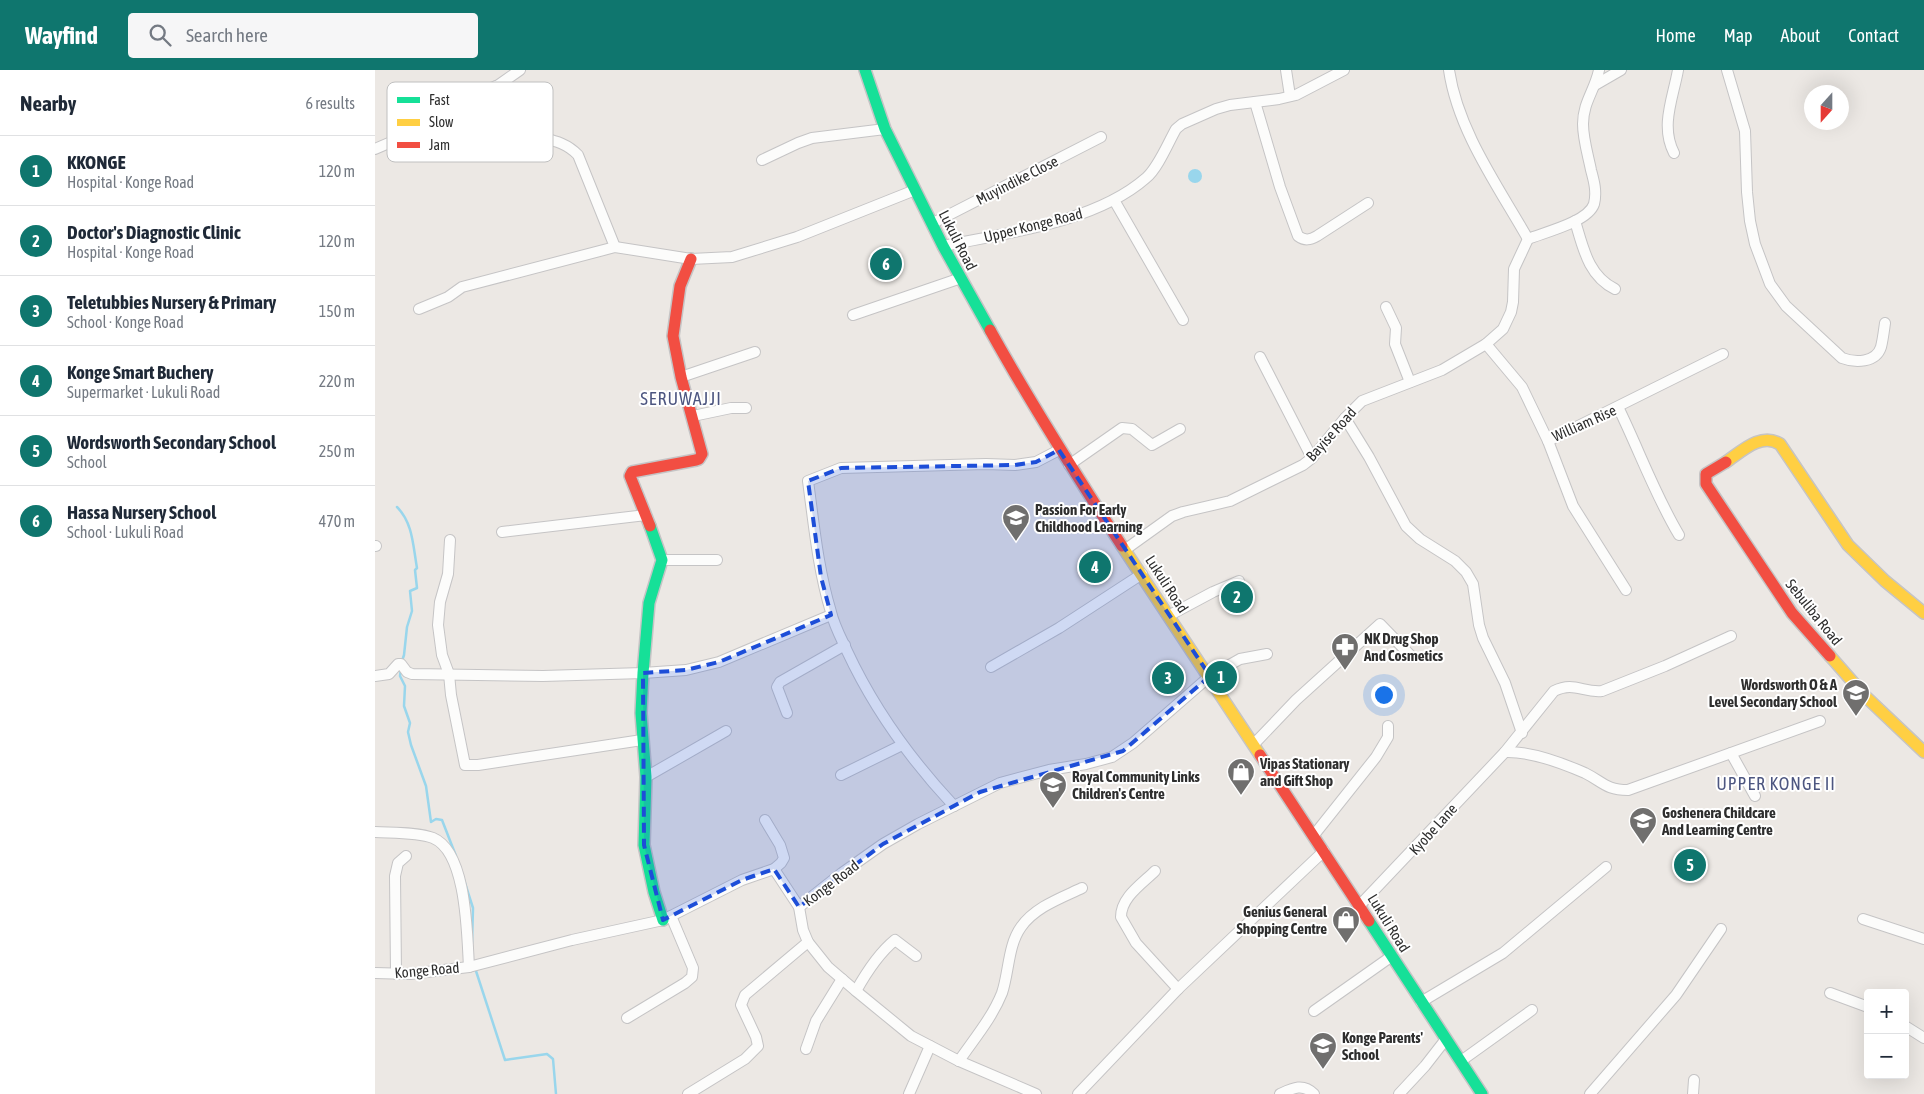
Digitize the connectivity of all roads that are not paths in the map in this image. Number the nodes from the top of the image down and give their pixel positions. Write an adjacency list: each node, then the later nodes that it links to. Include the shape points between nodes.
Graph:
1 (520, 70): 10 (street)
2 (865, 70): 14 (street, Lukuli Road)
3 (1286, 70): 12 (street)
4 (1344, 70): 12 (street, Upper Konge Road)
5 (1449, 70): 26 (street, via 1457,104 1471,139)
6 (1599, 70): 11 (street)
7 (1621, 70): 11 (street)
8 (1678, 70): 19 (street, via 1667,130)
9 (1727, 70): 36 (street, via 1745,131 1750,220 1769,284 1785,306 1842,358 1850,361 1868,359 1877,354)
10 (502, 82)
11 (1595, 84): 24 (street, via 1585,102 1583,126 1595,198 1588,213)
12 (1290, 96): 13 (street, Upper Konge Road)
13 (1255, 102): 22 (street, Upper Konge Road, via 1215,109 1182,124 1147,178); 23 (street, via 1298,236 1309,240)
14 (885, 129): 20 (street, via 812,138); 21 (street, Lukuli Road)
15 (1101, 137): 25 (street, Muyindike Close)
16 (553, 139): 28 (street, via 571,147 578,154)
17 (387, 144): 18 (street)
18 (375, 149)
19 (1674, 153)
20 (762, 160)
21 (915, 190): 25 (street, Lukuli Road); 29 (street, via 764,249 733,257)
22 (1115, 200): 27 (street, Upper Konge Road, via 1054,222); 35 (street)
23 (1368, 203)
24 (1575, 221): 26 (street); 31 (street, via 1592,270)
25 (933, 223): 27 (street, Lukuli Road)
26 (1528, 239): 37 (street, Bayise Road, via 1514,269 1511,312 1503,329)
27 (943, 246): 30 (street, Lukuli Road)
28 (615, 247): 29 (street); 33 (street, via 462,287 448,297)
29 (691, 259): 41 (street, via 680,286 673,336)
30 (961, 278): 34 (street); 49 (street, Lukuli Road)
31 (1615, 289)
32 (1386, 307): 42 (street, via 1396,328 1395,344)
33 (419, 309)
34 (853, 316)
35 (1183, 320)
36 (1885, 322)
37 (1486, 344): 42 (street, Bayise Road, via 1442,370); 48 (street, William Rise, via 1522,387)
38 (755, 352): 41 (street)
39 (1723, 354): 43 (street, William Rise)
40 (1260, 357): 50 (street)
41 (681, 377): 45 (street)
42 (1410, 382): 46 (street, Bayise Road, via 1363,401)
43 (1618, 407): 48 (street, William Rise); 54 (street, via 1660,501)
44 (746, 408): 45 (street)
45 (693, 416): 52 (street, via 702,450 699,459 630,474)
46 (1345, 418): 50 (street, Bayise Road); 78 (street, via 1406,526 1455,561 1473,584 1481,631 1505,683)
47 (1180, 429): 51 (street, via 1152,445 1132,429 1122,428)
48 (1548, 441): 61 (street, via 1573,506)
49 (1059, 450): 51 (street, Lukuli Road); 63 (street, via 1036,462 1015,465 841,468 808,481 821,577)
50 (1312, 458): 56 (street, Bayise Road, via 1230,501 1172,516)
51 (1069, 465): 56 (street, Lukuli Road)
52 (646, 515): 53 (street); 57 (street)
53 (502, 532)
54 (1679, 535)
55 (450, 540): 71 (street, via 448,574 438,617 442,655)
56 (1126, 550): 59 (street, Lukuli Road)
57 (662, 560): 58 (street); 70 (street, via 650,595)
58 (717, 560)
59 (1142, 574): 64 (street, Lukuli Road); 69 (street)
60 (1239, 581): 64 (street)
61 (1626, 590)
62 (1924, 613): 83 (street, Sebuliba Road, via 1860,559 1780,444 1774,440 1760,440 1706,474 1706,484 1792,613 1865,696)
63 (831, 615): 66 (street); 70 (street, via 703,667)
64 (1170, 615): 73 (street, Lukuli Road)
65 (1731, 636): 78 (street, Kyobe Lane, via 1602,691 1564,686 1555,691)
66 (845, 645): 74 (street, via 780,682 777,687); 81 (street, via 866,688)
67 (1267, 654): 73 (street, Konge Road, via 1240,659)
68 (1412, 657): 80 (street, via 1380,624 1317,680)
69 (991, 667)
70 (643, 673): 71 (street); 79 (street)
71 (449, 674): 72 (street, via 409,674 398,664 389,674); 79 (street, via 465,765)
72 (375, 676)
73 (1210, 676): 80 (street, Lukuli Road); 88 (street, Konge Road, via 1133,743 1112,757 1000,783)
74 (787, 713)
75 (1820, 721): 84 (street)
76 (1387, 726): 91 (street, via 1387,737 1376,757)
77 (726, 731): 86 (street)
78 (1522, 733): 82 (street, Kyobe Lane)
79 (642, 740): 86 (street)
80 (1254, 744): 91 (street, Lukuli Road)
81 (902, 745): 85 (street); 88 (street)
82 (1505, 752): 84 (street, via 1545,759 1617,790 1636,788); 98 (street, Kyobe Lane)
83 (1924, 752)
84 (1731, 754): 87 (street)
85 (841, 775)
86 (646, 777): 100 (street, via 645,845 654,892)
87 (1755, 796)
88 (955, 806): 99 (street, Konge Road, via 883,844)
89 (765, 820): 95 (street, via 784,858)
90 (375, 832): 107 (street, via 427,836 444,846 454,862 464,900)
91 (1314, 835): 92 (street, Lukuli Road)
92 (1324, 850): 98 (street, Lukuli Road); 111 (street)
93 (406, 856): 109 (street, via 398,863 395,876)
94 (1605, 867): 114 (street, via 1503,953)
95 (774, 869): 99 (street, Konge Road); 100 (street, Konge Road, via 742,880)
96 (1155, 871): 111 (street, via 1123,904 1121,917 1136,942)
97 (1082, 888): 124 (street, via 1043,908 1021,928 1015,938 997,1004)
98 (1360, 905): 106 (street, Lukuli Road)
99 (799, 907): 104 (street)
100 (667, 918): 107 (street, Konge Road); 118 (street, via 693,968 692,977)
101 (1863, 918): 103 (street)
102 (1721, 929): 135 (street, via 1676,995)
103 (1924, 939)
104 (808, 942): 110 (street); 127 (street, via 742,1000 741,1005 757,1046 745,1059)
105 (916, 956): 112 (street, via 895,940)
106 (1392, 956): 114 (street, Lukuli Road); 117 (street)
107 (469, 967): 109 (street, Konge Road)
108 (375, 973): 109 (street, Konge Road)
109 (396, 974)
110 (842, 979): 112 (street); 123 (street, via 816,1021)
111 (1178, 989): 130 (street)
112 (856, 991): 122 (street, via 896,1025)
113 (1830, 993): 115 (street)
114 (1421, 1002): 121 (street, Lukuli Road)
115 (1864, 1006)
116 (1532, 1010): 125 (street)
117 (1314, 1011)
118 (627, 1018)
119 (1909, 1029): 120 (street)
120 (1924, 1038)
121 (1446, 1039): 125 (street, Lukuli Road); 133 (street)
122 (930, 1046): 124 (street); 128 (street)
123 (806, 1049)
124 (959, 1061): 129 (street)
125 (1461, 1061): 134 (street, Lukuli Road)
126 (1694, 1080): 136 (street)
127 (688, 1094)
128 (909, 1094)
129 (1036, 1094)
130 (1078, 1094)
131 (1280, 1094): 132 (street, via 1300,1087)
132 (1314, 1094)
133 (1399, 1094)
134 (1482, 1094)
135 (1589, 1094)
136 (1693, 1094)

